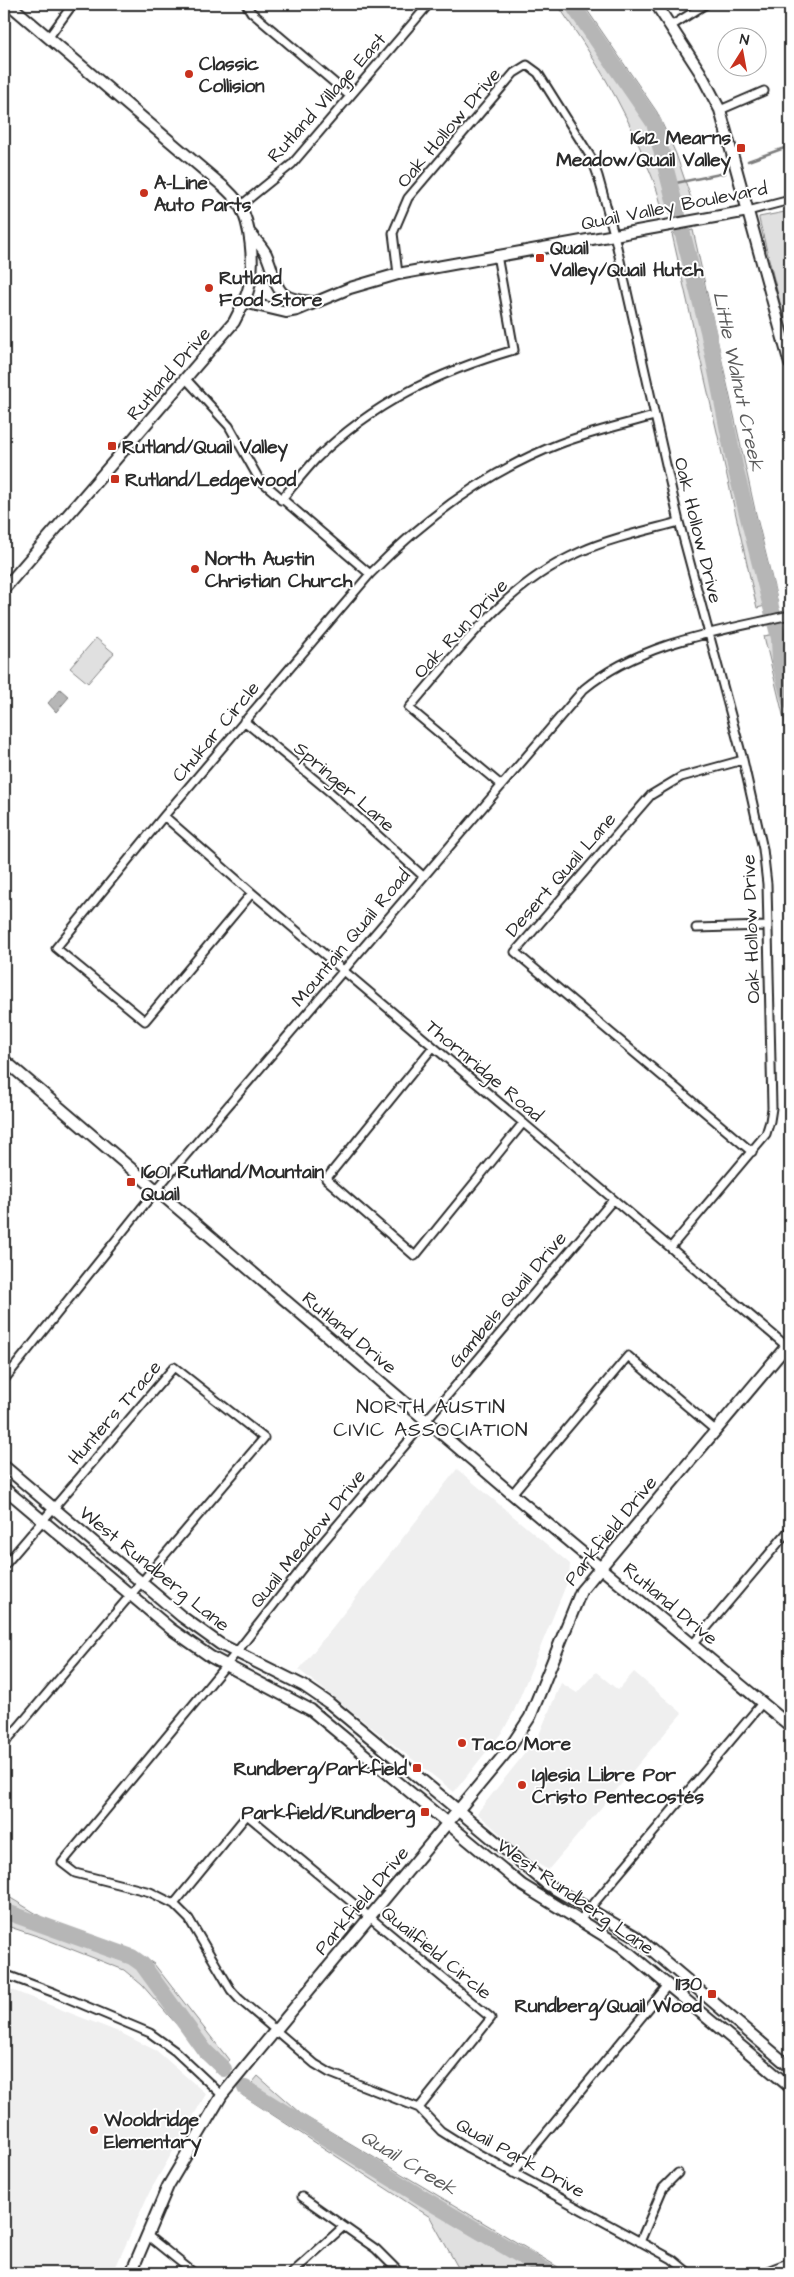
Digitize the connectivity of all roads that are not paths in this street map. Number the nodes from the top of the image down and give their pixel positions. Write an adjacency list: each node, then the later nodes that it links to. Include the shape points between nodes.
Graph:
1 (9, 4): 8 (street, Rutland Drive)
2 (73, 4): 8 (street)
3 (246, 4): 10 (street, via 251,12)
4 (429, 4): 10 (street, Rutland Village East)
5 (656, 4): 7 (street)
6 (706, 4): 7 (street)
7 (671, 26): 11 (street)
8 (50, 38): 13 (street, Rutland Drive, via 206,170)
9 (764, 91): 11 (street)
10 (350, 96): 13 (street, Rutland Village East, via 292,164)
11 (720, 110): 14 (street)
12 (790, 200): 14 (street, Quail Valley Boulevard)
13 (240, 206): 15 (street, Rutland Drive)
14 (748, 211): 16 (street, Quail Valley Boulevard); 21 (street)
15 (248, 230): 19 (street, Rutland Drive, via 251,282); 20 (street, via 265,253 280,293 298,301)
16 (614, 234): 17 (street, Quail Valley Boulevard); 18 (street, Oak Hollow Drive, via 592,159 538,73 527,65 514,73 408,198 393,233); 23 (street, Oak Hollow Drive)
17 (497, 255): 18 (street, Quail Valley Boulevard); 24 (street, via 514,350 429,380 377,410 315,460)
18 (398, 274): 20 (street, Quail Valley Boulevard)
19 (244, 302): 20 (street, Quail Valley Boulevard, via 286,312); 22 (street, Rutland Drive, via 234,322)
20 (316, 302)
21 (790, 364)
22 (186, 379): 24 (street, via 229,426 259,479); 27 (street, Rutland Drive)
23 (654, 416): 25 (street, Oak Hollow Drive); 26 (street, Chukar Circle, via 558,444 491,477 430,518)
24 (281, 500): 26 (street)
25 (679, 522): 29 (street, Oak Hollow Drive); 32 (street, Oak Run Drive, via 597,545 529,581 484,621 409,708)
26 (370, 574): 30 (street, Chukar Circle)
27 (4, 589)
28 (790, 615): 29 (street, Mountain Quail Road)
29 (709, 635): 31 (street, Oak Hollow Drive); 32 (street, Mountain Quail Road, via 641,654 597,678 572,701)
30 (244, 722): 33 (street, Chukar Circle); 34 (street, Springer Lane, via 330,792)
31 (742, 760): 36 (street, Oak Hollow Drive, via 766,866); 42 (street, Desert Quail Lane, via 681,777 651,795 515,952)
32 (502, 785): 34 (street, Mountain Quail Road)
33 (164, 816): 35 (street, Thornridge Road); 35 (street, Chukar Circle, via 56,948 145,1021)
34 (423, 876): 38 (street, Mountain Quail Road)
35 (252, 893): 38 (street, Thornridge Road)
36 (767, 926): 37 (street); 42 (street, Oak Hollow Drive, via 771,1114 766,1134)
37 (696, 928)
38 (343, 970): 39 (street, Thornridge Road); 43 (street, Mountain Quail Road)
39 (433, 1047): 41 (street, Thornridge Road); 41 (street, via 326,1178 415,1256)
40 (4, 1060): 43 (street, Rutland Drive)
41 (523, 1123): 44 (street, Thornridge Road)
42 (752, 1152): 45 (street, Oak Hollow Drive)
43 (156, 1190): 47 (street, Mountain Quail Road); 48 (street, Rutland Drive)
44 (613, 1200): 45 (street, Thornridge Road); 48 (street, Gambels Quail Drive)
45 (671, 1247): 46 (street, Thornridge Road)
46 (789, 1346): 49 (street, Parkfield Drive)
47 (4, 1380)
48 (426, 1419): 52 (street, Rutland Drive); 61 (street, Quail Meadow Drive, via 318,1548)
49 (715, 1430): 52 (street, via 628,1356); 57 (street, Parkfield Drive)
50 (4, 1466): 53 (street, West Rundberg Lane)
51 (4, 1488): 54 (street, West Rundberg Lane)
52 (512, 1494): 57 (street, Rutland Drive)
53 (53, 1508): 54 (street, Hunters Trace); 58 (street, West Rundberg Lane); 58 (street, Hunters Trace, via 174,1366 264,1438)
54 (42, 1520): 56 (street, Hunters Trace); 59 (street, West Rundberg Lane)
55 (790, 1529): 60 (street)
56 (4, 1566)
57 (600, 1567): 60 (street, Rutland Drive); 68 (street, Parkfield Drive, via 576,1601 522,1732)
58 (141, 1582): 59 (street); 61 (street, West Rundberg Lane, via 181,1616)
59 (130, 1594): 62 (street, West Rundberg Lane, via 194,1647); 67 (street)
60 (693, 1644): 63 (street, Rutland Drive)
61 (236, 1653): 62 (street, Quail Meadow Drive); 64 (street, West Rundberg Lane, via 304,1686)
62 (226, 1665): 65 (street, West Rundberg Lane, via 297,1702); 70 (street, Quail Meadow Drive)
63 (763, 1702): 66 (street, Rutland Drive); 72 (street)
64 (340, 1711): 65 (street); 68 (street, West Rundberg Lane)
65 (330, 1724): 69 (street, West Rundberg Lane)
66 (790, 1726)
67 (4, 1744)
68 (459, 1811): 69 (street, Parkfield Drive); 72 (street, West Rundberg Lane, via 548,1884)
69 (449, 1823): 73 (street, Parkfield Drive); 74 (street, West Rundberg Lane, via 522,1885)
70 (62, 1863): 71 (street, Quail Park Drive, via 75,1873 150,1892)
71 (174, 1904): 73 (street, Quailfield Circle, via 247,1815); 77 (street, Quail Park Drive, via 194,1926 231,1990)
72 (590, 1908): 74 (street); 78 (street, West Rundberg Lane, via 635,1936)
73 (369, 1918): 77 (street, Parkfield Drive); 81 (street, Quailfield Circle, via 492,2018)
74 (580, 1920): 76 (street, West Rundberg Lane, via 621,1946)
75 (4, 1974): 80 (street, via 150,2033 175,2050)
76 (668, 1985): 79 (street, West Rundberg Lane); 82 (street)
77 (275, 2032): 80 (street, Parkfield Drive); 81 (street, Quail Park Drive, via 330,2073)
78 (790, 2066)
79 (790, 2087)
80 (222, 2095): 86 (street, Parkfield Drive, via 168,2186)
81 (419, 2108): 82 (street, Quail Park Drive, via 450,2137)
82 (513, 2173): 87 (street, Quail Park Drive)
83 (678, 2173): 87 (street, via 663,2188)
84 (302, 2198): 85 (street)
85 (343, 2227): 91 (street); 92 (street, via 376,2249)
86 (148, 2236): 89 (street, Parkfield Drive); 90 (street)
87 (640, 2242): 93 (street, Quail Park Drive, via 672,2259)
88 (785, 2264): 94 (street)
89 (131, 2273)
90 (194, 2273)
91 (292, 2273)
92 (400, 2273)
93 (689, 2273)
94 (762, 2273)

